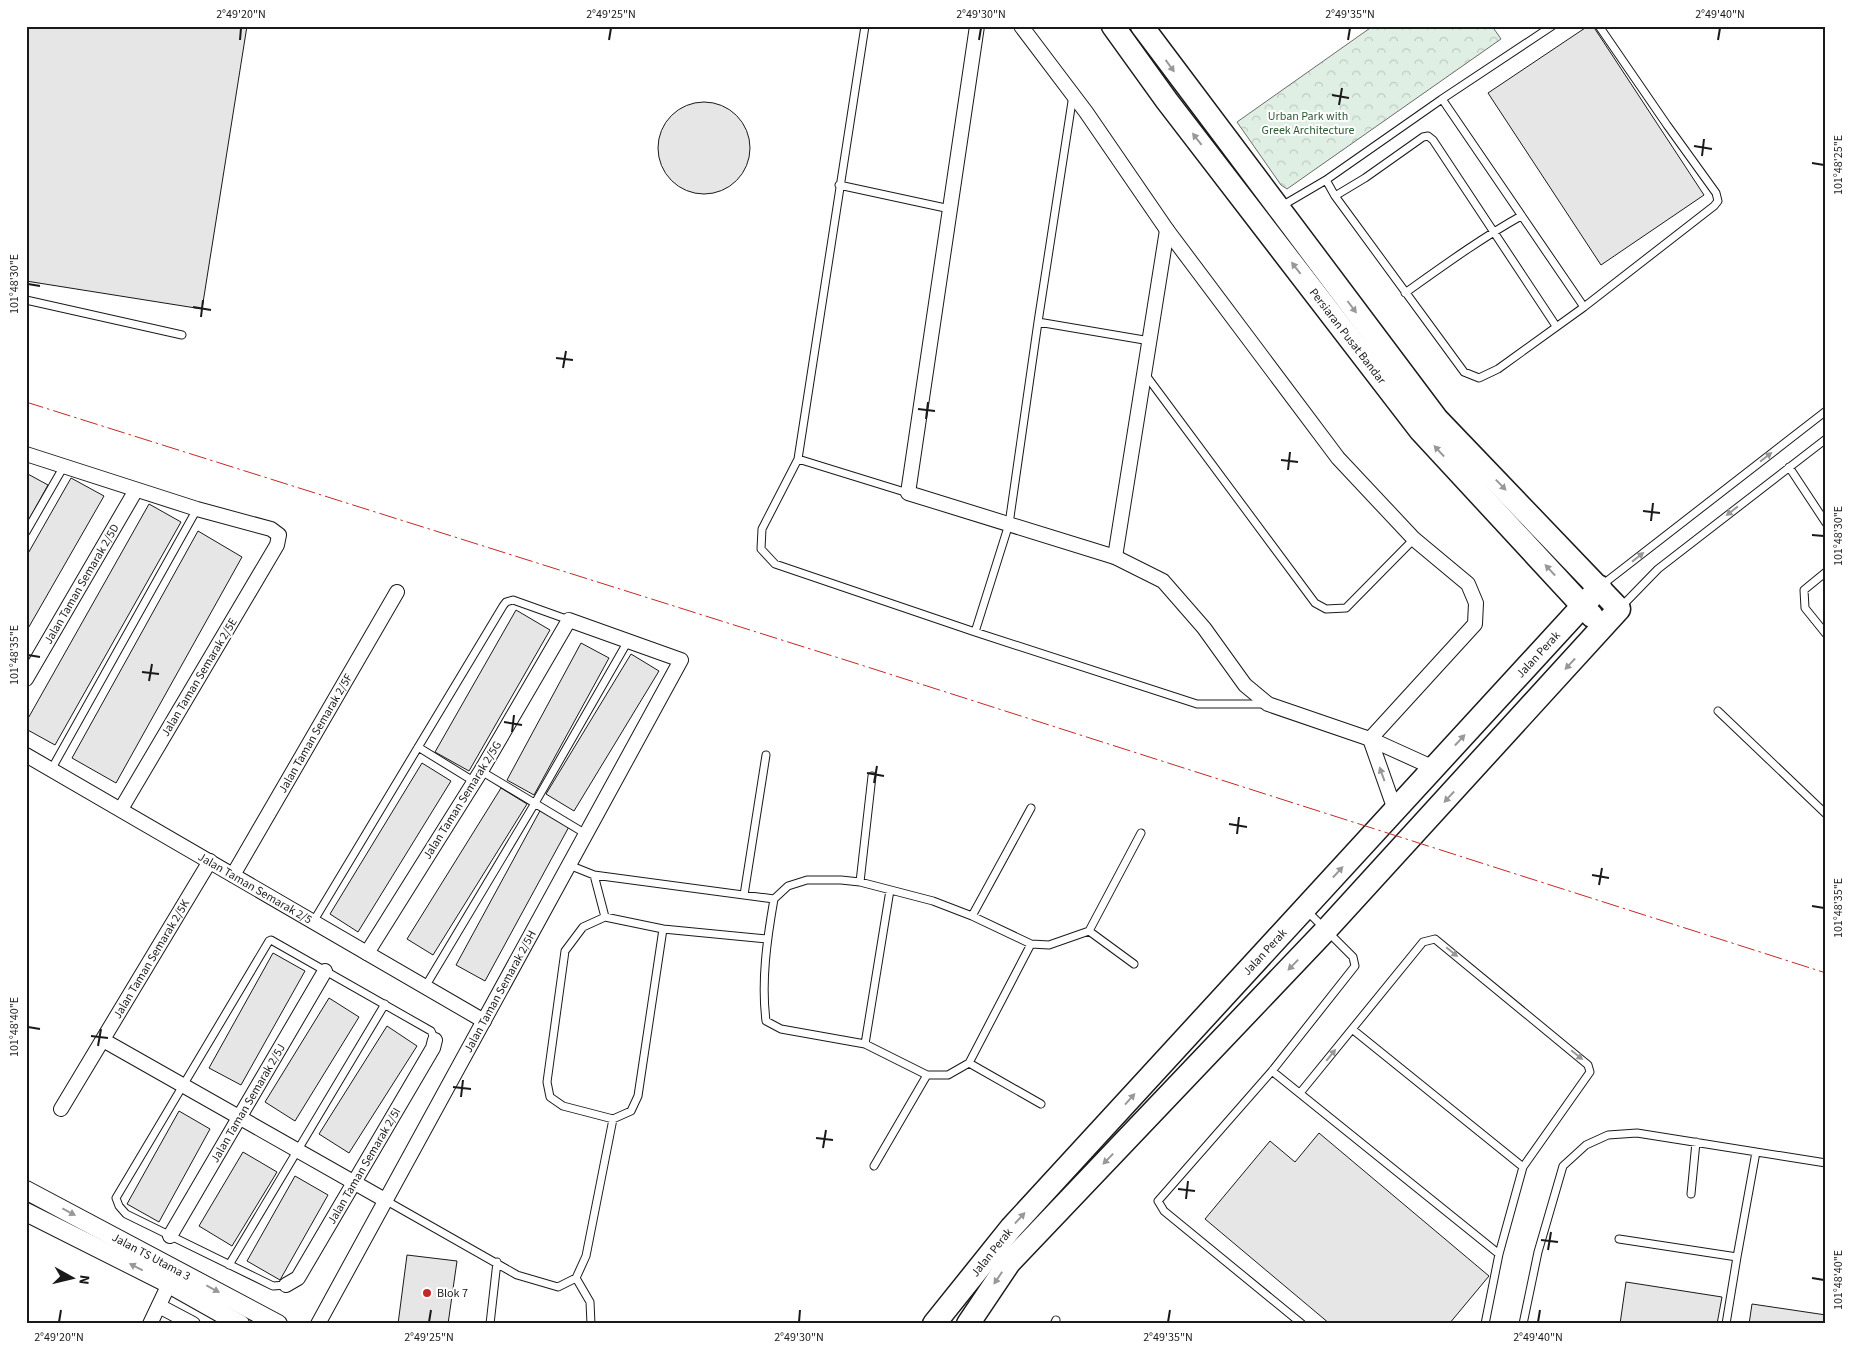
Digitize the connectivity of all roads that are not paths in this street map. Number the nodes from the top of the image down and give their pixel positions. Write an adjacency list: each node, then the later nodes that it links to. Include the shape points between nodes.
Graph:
1 (865, 26): 11 (lane)
2 (977, 26): 14 (street)
3 (1021, 26): 8 (street)
4 (1113, 26): 43 (main road, Persiaran Pusat Bandar, one-way to 4, via 1420,430)
5 (1142, 26): 13 (main road, Persiaran Pusat Bandar, one-way to 13)
6 (1552, 26): 9 (lane)
7 (1599, 26): 20 (lane, via 1718,200)
8 (1073, 95): 16 (street); 21 (lane)
9 (1442, 98): 10 (lane); 15 (lane)
10 (1326, 180): 12 (lane); 13 (lane)
11 (840, 185): 14 (lane); 29 (lane)
12 (1335, 196): 17 (lane, via 1428,136); 18 (lane)
13 (1278, 208): 41 (main road, Persiaran Pusat Bandar, one-way to 41, via 1437,419)
14 (950, 209): 33 (street)
15 (1521, 216): 17 (lane); 20 (lane)
16 (1167, 230): 24 (street); 38 (street, via 1338,458)
17 (1494, 231): 18 (lane); 22 (lane)
18 (1405, 293): 22 (lane, via 1464,372 1479,378 1498,369)
19 (26, 300): 23 (lane)
20 (1584, 306): 22 (lane)
21 (1038, 322): 24 (lane); 36 (lane)
22 (1556, 326)
23 (182, 335)
24 (1150, 340): 25 (street)
25 (1144, 373): 38 (lane, via 1315,603 1326,609 1346,608); 39 (street)
26 (1826, 410): 41 (lane, one-way to 26)
27 (1826, 439): 31 (lane)
28 (26, 454): 30 (street)
29 (798, 459): 33 (lane); 47 (lane, via 762,529 761,549 775,564)
30 (64, 466): 32 (street); 37 (lane)
31 (1789, 467): 35 (lane); 44 (lane, one-way to 44, via 1658,569)
32 (136, 490): 34 (street); 50 (street, Jalan Taman Semarak 2/5D)
33 (908, 493): 36 (street)
34 (197, 509): 58 (lane); 63 (street, Jalan Taman Semarak 2/5E, via 271,528 279,535 277,545)
35 (1826, 523)
36 (1009, 524): 39 (street); 47 (lane)
37 (26, 532)
38 (1414, 539): 53 (street, via 1468,584 1476,603 1475,624)
39 (1115, 557): 51 (street, via 1163,581 1204,628 1245,685)
40 (1826, 572): 48 (lane, via 1804,590 1805,608)
41 (1600, 587): 43 (main road, Jalan Perak); 44 (main road, Persiaran Pusat Bandar)
42 (397, 592): 71 (street, Jalan Taman Semarak 2/5F)
43 (1583, 606): 46 (main road, Persiaran Pusat Bandar); 57 (main road, Jalan Perak, one-way to 43)
44 (1619, 609): 46 (main road, Jalan Perak)
45 (569, 620): 49 (street); 54 (lane, via 513,600 506,602); 59 (street, Jalan Taman Semarak 2/5G)
46 (1603, 628): 66 (main road, Jalan Perak, one-way to 66)
47 (975, 632): 51 (lane, via 1197,704)
48 (1826, 634)
49 (628, 641): 61 (lane); 68 (street, Jalan Taman Semarak 2/5H, via 681,660)
50 (26, 679)
51 (1268, 704): 53 (street)
52 (1718, 711): 64 (lane)
53 (1370, 739): 57 (street); 65 (street, one-way to 53)
54 (418, 747): 59 (lane); 80 (lane)
55 (26, 755): 58 (street, Jalan Taman Semarak 2/5)
56 (766, 755): 75 (lane)
57 (1434, 768): 65 (main road, Jalan Perak)
58 (51, 771): 63 (street, Jalan Taman Semarak 2/5)
59 (478, 776): 61 (lane); 86 (street, Jalan Taman Semarak 2/5G)
60 (872, 776): 73 (lane)
61 (535, 803): 68 (lane); 89 (lane)
62 (1031, 808): 78 (lane)
63 (121, 809): 69 (street, Jalan Taman Semarak 2/5)
64 (1826, 814)
65 (1388, 817): 66 (main road, via 1412,812); 77 (main road, Jalan Perak, one-way to 65)
66 (1430, 817): 82 (main road, Jalan Perak)
67 (1142, 833): 83 (lane)
68 (586, 834): 70 (street, Jalan Taman Semarak 2/5H)
69 (210, 861): 71 (street, Jalan Taman Semarak 2/5); 93 (street, Jalan Taman Semarak 2/5K)
70 (569, 864): 72 (lane); 91 (street, Jalan Taman Semarak 2/5H)
71 (233, 874): 80 (street, Jalan Taman Semarak 2/5)
72 (594, 875): 75 (lane); 79 (lane)
73 (860, 882): 74 (lane); 76 (lane, via 806,880 788,886)
74 (890, 890): 78 (lane, via 934,901); 95 (lane)
75 (744, 895): 76 (lane)
76 (774, 899): 84 (lane)
77 (1305, 908): 82 (lane); 133 (main road, Jalan Perak, one-way to 77, via 1011,1228)
78 (972, 916): 85 (lane)
79 (605, 918): 81 (lane); 104 (lane, via 584,927 565,952 547,1082 550,1097 563,1106)
80 (313, 922): 86 (street, Jalan Taman Semarak 2/5)
81 (662, 929): 84 (lane); 104 (lane, via 638,1096 631,1111)
82 (1326, 930): 97 (lane, via 1353,957 1355,966); 134 (main road, Jalan Perak, one-way to 134, via 1009,1263)
83 (1089, 931): 85 (lane, via 1049,944); 87 (lane)
84 (767, 939): 95 (lane, via 766,1021 781,1029)
85 (1031, 944): 96 (lane)
86 (367, 953): 89 (street, Jalan Taman Semarak 2/5)
87 (1134, 964)
88 (325, 971): 90 (lane); 99 (lane, via 268,941); 103 (street, Jalan Taman Semarak 2/5J)
89 (424, 986): 91 (street, Jalan Taman Semarak 2/5)
90 (384, 1004): 94 (lane, via 431,1031); 106 (lane)
91 (484, 1021): 114 (street, Jalan Taman Semarak 2/5H)
92 (1352, 1029): 100 (lane, one-way to 92); 110 (lane); 110 (lane, one-way to 110, via 1423,942 1435,939 1588,1065 1590,1072)
93 (102, 1040): 99 (street); 102 (street, Jalan Taman Semarak 2/5K)
94 (435, 1040): 111 (street, Jalan Taman Semarak 2/5I)
95 (865, 1044): 98 (lane)
96 (969, 1063): 98 (lane, via 948,1074); 101 (lane)
97 (1272, 1071): 100 (lane); 135 (lane, via 1158,1201 1164,1211)
98 (926, 1075): 109 (lane)
99 (183, 1085): 103 (street); 116 (lane, via 116,1198 126,1214)
100 (1300, 1093): 118 (lane)
101 (1041, 1104)
102 (61, 1109)
103 (239, 1117): 106 (street); 116 (street, Jalan Taman Semarak 2/5J)
104 (613, 1118): 122 (lane, via 586,1256)
105 (1696, 1142): 107 (lane); 113 (lane); 137 (lane, via 1637,1133 1608,1135 1586,1145 1563,1166 1538,1252)
106 (296, 1150): 111 (street); 121 (lane)
107 (1756, 1152): 108 (lane); 119 (lane)
108 (1826, 1163)
109 (874, 1166)
110 (1523, 1167): 118 (lane)
111 (355, 1183): 114 (street); 124 (street, Jalan Taman Semarak 2/5I, via 298,1278)
112 (26, 1190): 129 (street, Jalan TS Utama 3, one-way to 129)
113 (1691, 1194)
114 (386, 1200): 120 (lane); 130 (street, Jalan Taman Semarak 2/5H)
115 (26, 1212): 123 (street, Jalan TS Utama 3, one-way to 115)
116 (170, 1236): 121 (lane)
117 (1619, 1239): 119 (lane)
118 (1499, 1254): 136 (lane)
119 (1736, 1257): 138 (lane)
120 (497, 1262): 122 (lane, via 517,1276 558,1287); 131 (lane)
121 (230, 1265): 124 (lane, via 273,1286)
122 (576, 1278): 132 (lane, via 590,1302)
123 (169, 1284): 125 (street); 128 (street, Jalan TS Utama 3)
124 (286, 1285)
125 (159, 1306): 126 (street); 127 (street)
126 (150, 1324)
127 (193, 1324)
128 (240, 1324)
129 (278, 1324)
130 (318, 1324)
131 (490, 1324)
132 (591, 1324)
133 (934, 1324)
134 (968, 1324)
135 (1302, 1324)
136 (1486, 1324)
137 (1523, 1324)
138 (1726, 1324)

